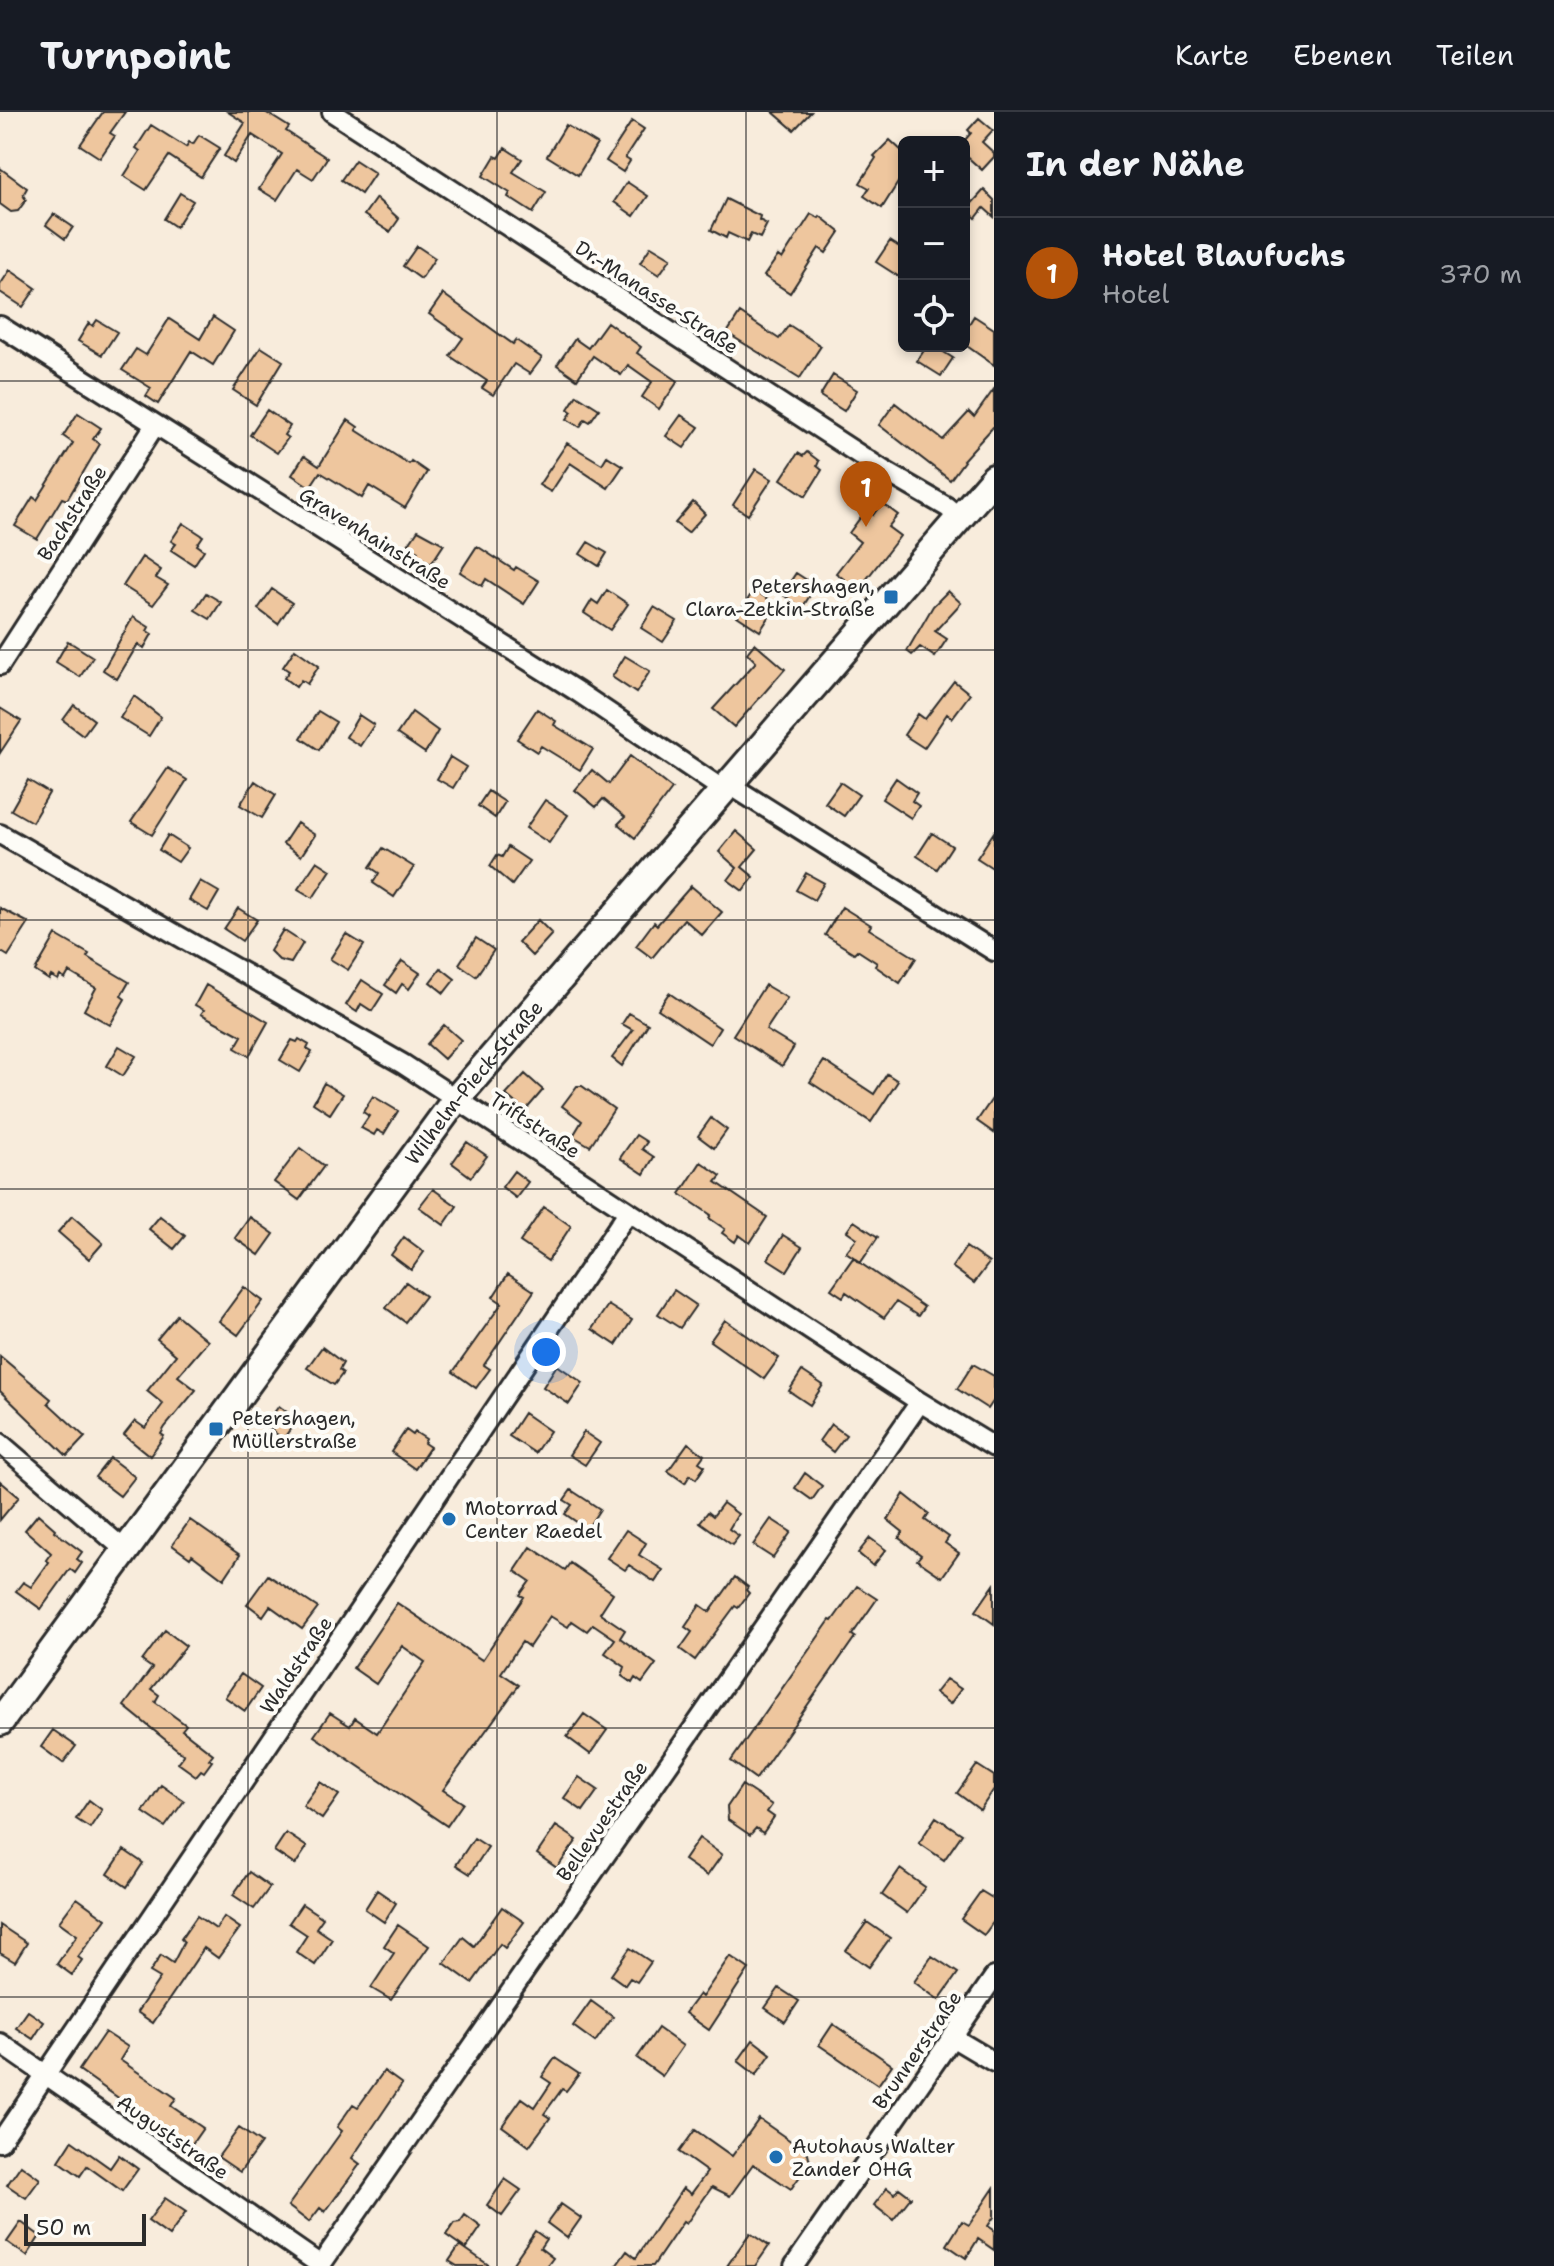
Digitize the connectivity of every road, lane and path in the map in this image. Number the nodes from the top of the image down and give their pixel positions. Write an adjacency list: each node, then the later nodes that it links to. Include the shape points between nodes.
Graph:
1 (332, 112): 5 (street, Dr.-Manasse-Straße)
2 (0, 326): 3 (street, Gravenhainstraße)
3 (155, 425): 6 (street, Bachstraße); 7 (street, Gravenhainstraße)
4 (992, 483): 5 (street, Wilhelm-Pieck-Straße)
5 (960, 518): 7 (street, Wilhelm-Pieck-Straße)
6 (0, 665)
7 (728, 788): 9 (street, Gravenhainstraße); 10 (street, Wilhelm-Pieck-Straße)
8 (0, 834): 10 (street, Triftstraße)
9 (994, 951)
10 (456, 1099): 11 (street, Triftstraße); 15 (street, Wilhelm-Pieck-Straße)
11 (628, 1212): 12 (street, Triftstraße); 21 (street, Waldstraße)
12 (920, 1402): 14 (street, Triftstraße); 23 (street, Bellevuestraße)
13 (0, 1443): 15 (street)
14 (994, 1447)
15 (126, 1551): 16 (street, Wilhelm-Pieck-Straße)
16 (0, 1722)
17 (994, 1977): 18 (street, Brunnerstraße)
18 (952, 2037): 20 (street); 24 (street, Brunnerstraße)
19 (0, 2043): 21 (street, Auguststraße)
20 (994, 2062)
21 (45, 2075): 22 (street, Waldstraße); 23 (street, Auguststraße)
22 (0, 2142)
23 (321, 2266)
24 (794, 2266)

